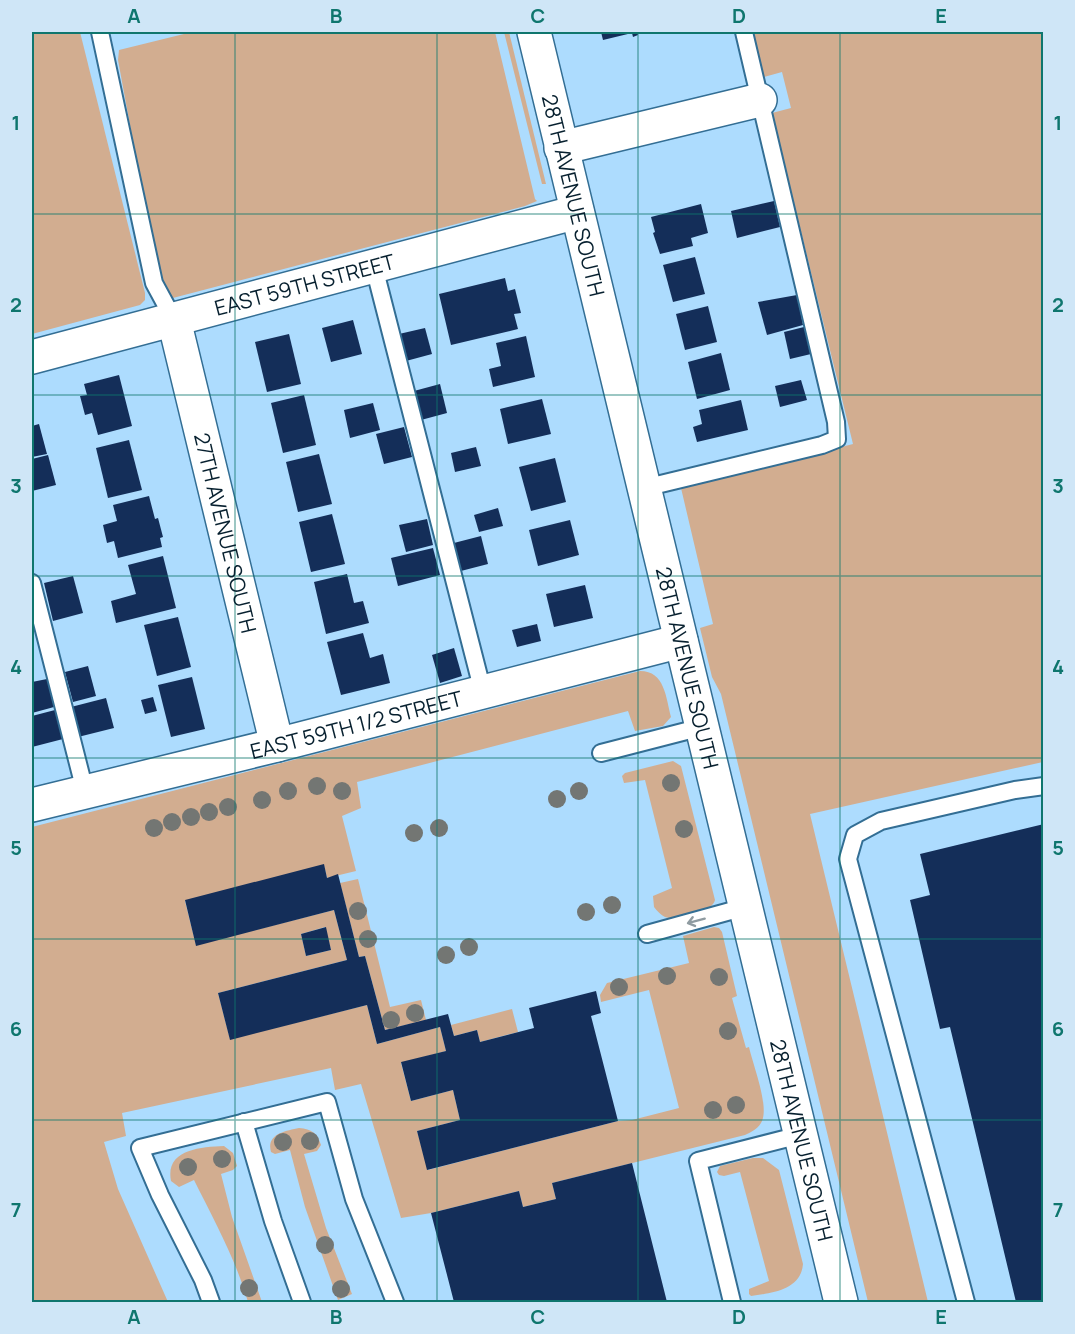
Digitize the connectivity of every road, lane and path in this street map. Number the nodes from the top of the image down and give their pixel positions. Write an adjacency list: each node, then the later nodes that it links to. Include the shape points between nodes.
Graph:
1 (100, 32): 8 (lane, via 154,283)
2 (534, 32): 5 (street, 28TH AVENUE SOUTH)
3 (744, 32): 4 (lane)
4 (760, 100): 5 (street); 10 (lane, via 837,439)
5 (561, 148): 6 (street, 28TH AVENUE SOUTH)
6 (577, 212): 7 (street, EAST 59TH STREET); 10 (street, 28TH AVENUE SOUTH)
7 (374, 267): 8 (street, EAST 59TH STREET); 13 (lane)
8 (174, 320): 9 (street, EAST 59TH STREET); 15 (street, 27TH AVENUE SOUTH)
9 (32, 357)
10 (644, 488): 12 (street, 28TH AVENUE SOUTH)
11 (32, 583): 18 (lane)
12 (681, 641): 13 (street, EAST 59TH 1/2 STREET); 14 (street, 28TH AVENUE SOUTH)
13 (483, 692): 15 (street, EAST 59TH 1/2 STREET)
14 (702, 727): 16 (lane); 20 (street, 28TH AVENUE SOUTH)
15 (277, 745): 18 (street, EAST 59TH 1/2 STREET)
16 (601, 753)
17 (1044, 786): 29 (lane, via 881,821 855,835 848,860)
18 (85, 791): 19 (street, EAST 59TH 1/2 STREET)
19 (32, 805)
20 (745, 908): 21 (lane, one-way to 21); 23 (street, 28TH AVENUE SOUTH)
21 (647, 934)
22 (244, 1122): 24 (lane, via 140,1148); 25 (lane); 26 (lane, via 327,1102 354,1199)
23 (800, 1135): 27 (lane, via 698,1161); 28 (street, 28TH AVENUE SOUTH)
24 (211, 1302)
25 (302, 1302)
26 (395, 1302)
27 (732, 1302)
28 (841, 1302)
29 (966, 1302)

